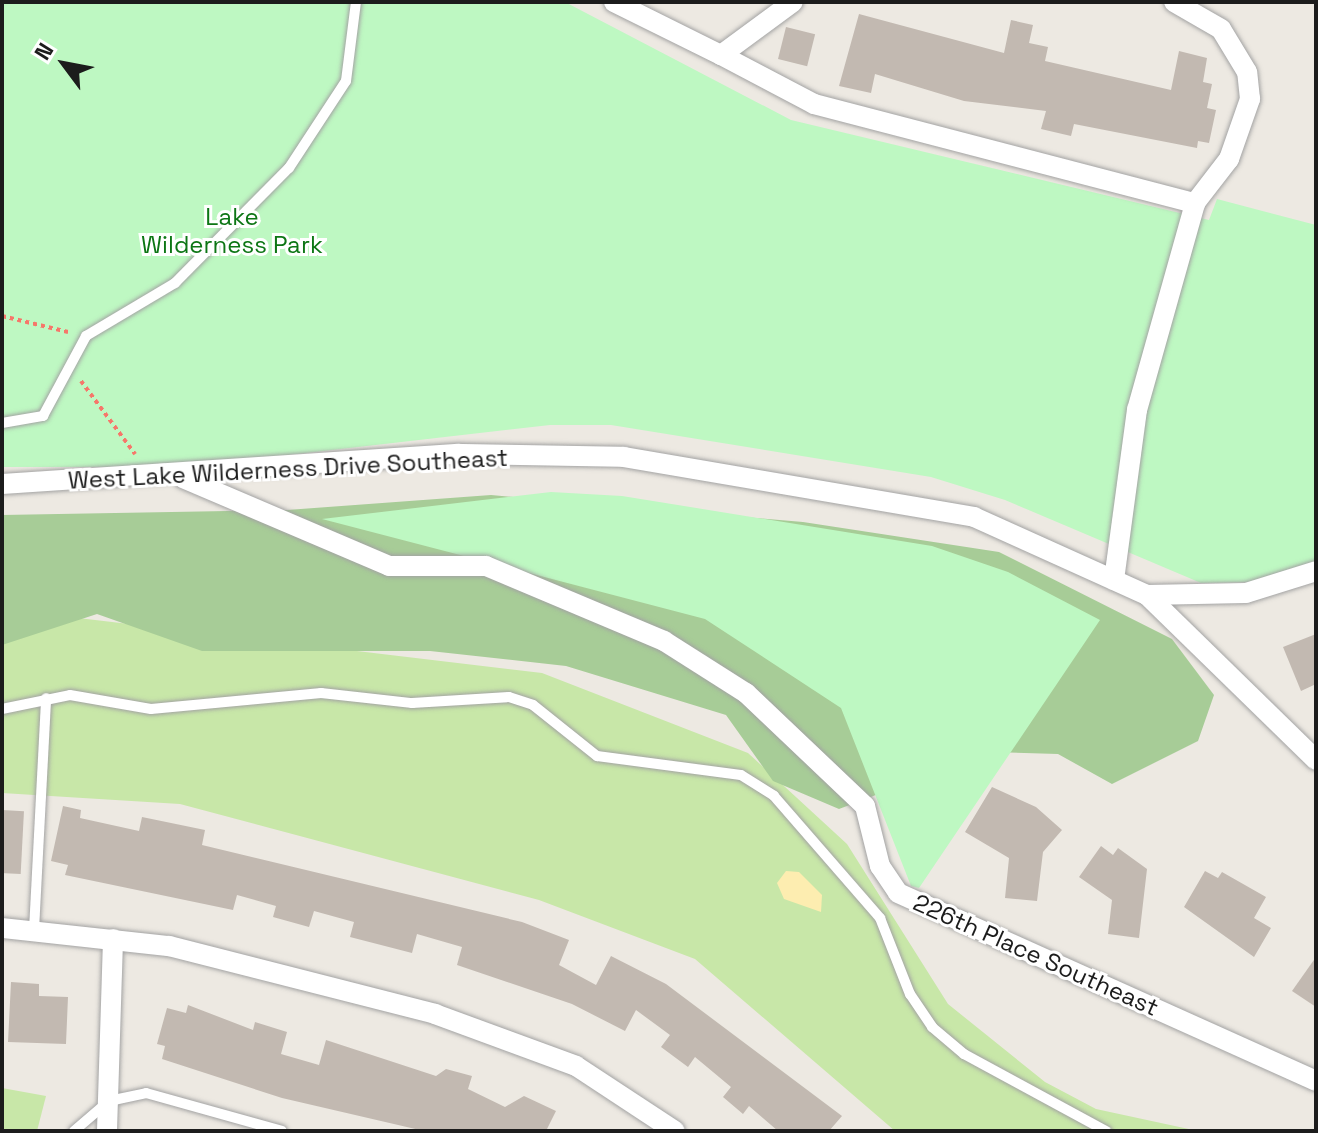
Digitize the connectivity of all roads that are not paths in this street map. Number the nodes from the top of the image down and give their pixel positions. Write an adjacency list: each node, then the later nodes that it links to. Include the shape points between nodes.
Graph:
1 (356, 2): 7 (lane, via 346,81 289,168 175,283 86,336 43,416)
2 (614, 2): 5 (street)
3 (793, 2): 5 (street)
4 (1174, 2): 6 (street, via 1211,18 1247,72 1241,134)
5 (721, 55): 6 (street, via 814,104)
6 (1195, 203): 11 (street, via 1137,410)
7 (2, 423)
8 (179, 477): 9 (street, West Lake Wilderness Drive Southeast); 11 (street, West Lake Wilderness Drive Southeast, via 459,454 624,457 974,517); 19 (street, 226th Place Southeast, via 389,566 486,566 664,641 746,693 865,806 880,866 898,893)
9 (2, 484)
10 (1316, 571): 12 (street, West Lake Wilderness Drive Southeast, via 1246,593)
11 (1114, 580): 12 (street, West Lake Wilderness Drive Southeast)
12 (1147, 595): 15 (street)
13 (46, 698): 14 (lane); 17 (lane); 25 (lane, via 70,695 151,709 321,693 412,703 509,697 533,705 597,756 741,775 774,796 880,918 910,994 932,1027 964,1054)
14 (2, 709)
15 (1316, 760)
16 (2, 928): 17 (street)
17 (34, 930): 18 (street)
18 (113, 939): 20 (street); 24 (street, via 169,946 518,1041 624,1093)
19 (1316, 1081)
20 (109, 1101): 21 (lane); 22 (street); 23 (lane, via 146,1093)
21 (74, 1131)
22 (107, 1131)
23 (282, 1131)
24 (675, 1131)
25 (1106, 1131)

